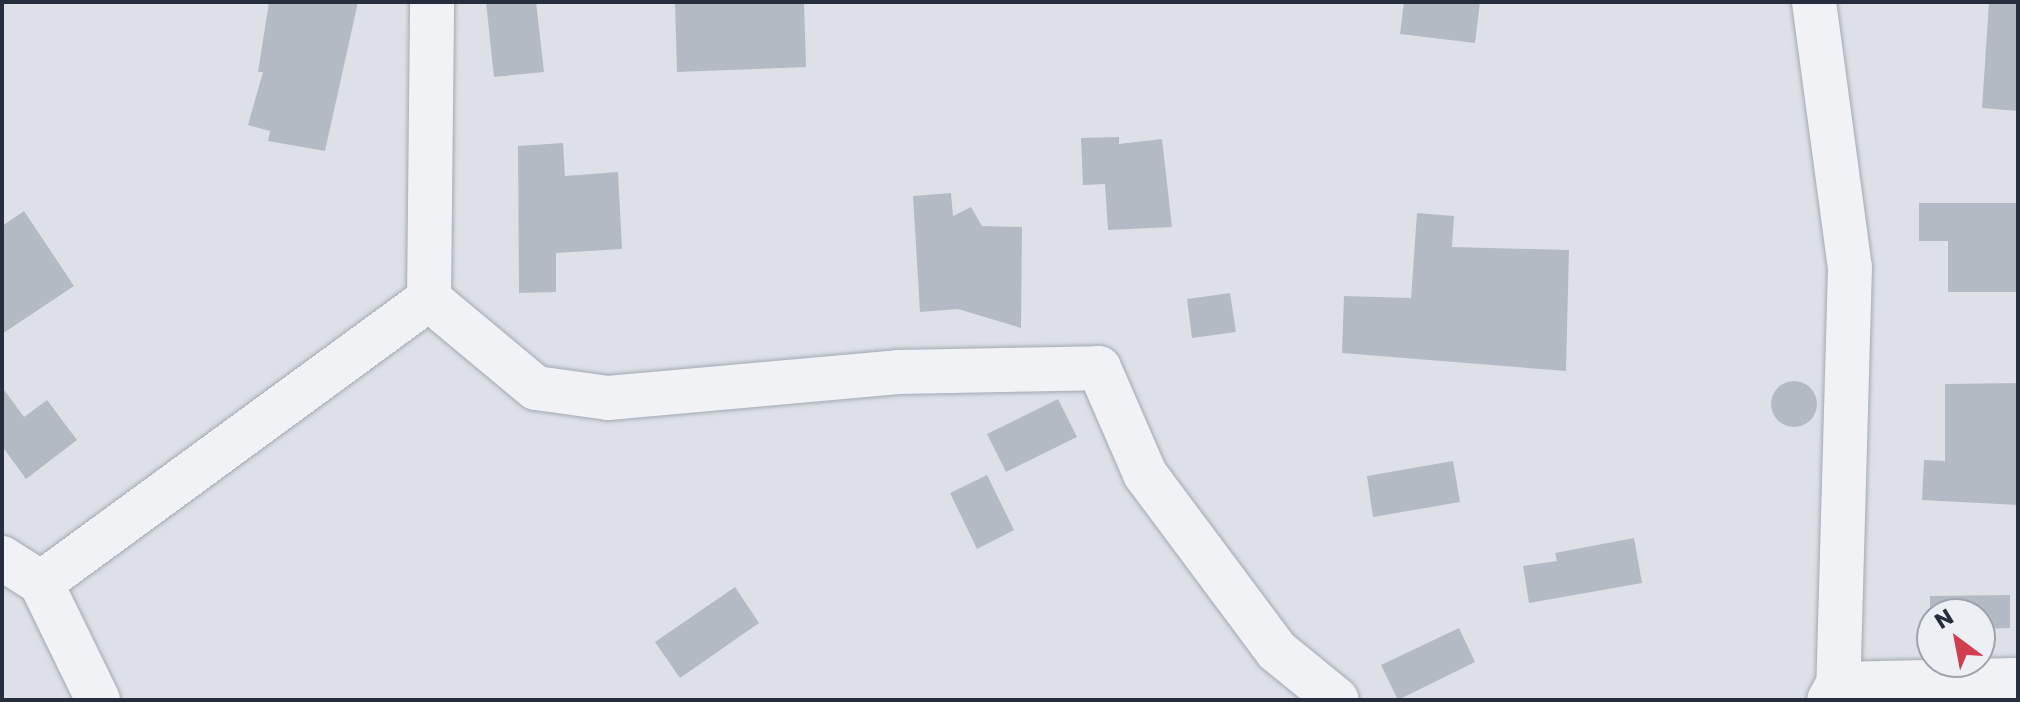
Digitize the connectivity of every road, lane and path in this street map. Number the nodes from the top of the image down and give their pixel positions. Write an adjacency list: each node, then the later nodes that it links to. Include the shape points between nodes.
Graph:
1 (432, 2): 3 (street)
2 (1814, 2): 7 (street, via 1850,267)
3 (429, 299): 5 (street); 9 (street, via 536,388 608,398 898,372 1099,368 1145,474 1277,651)
4 (2, 558): 5 (street)
5 (41, 583): 8 (street)
6 (2018, 680): 7 (street)
7 (1833, 692)
8 (98, 700)
9 (1337, 700)

